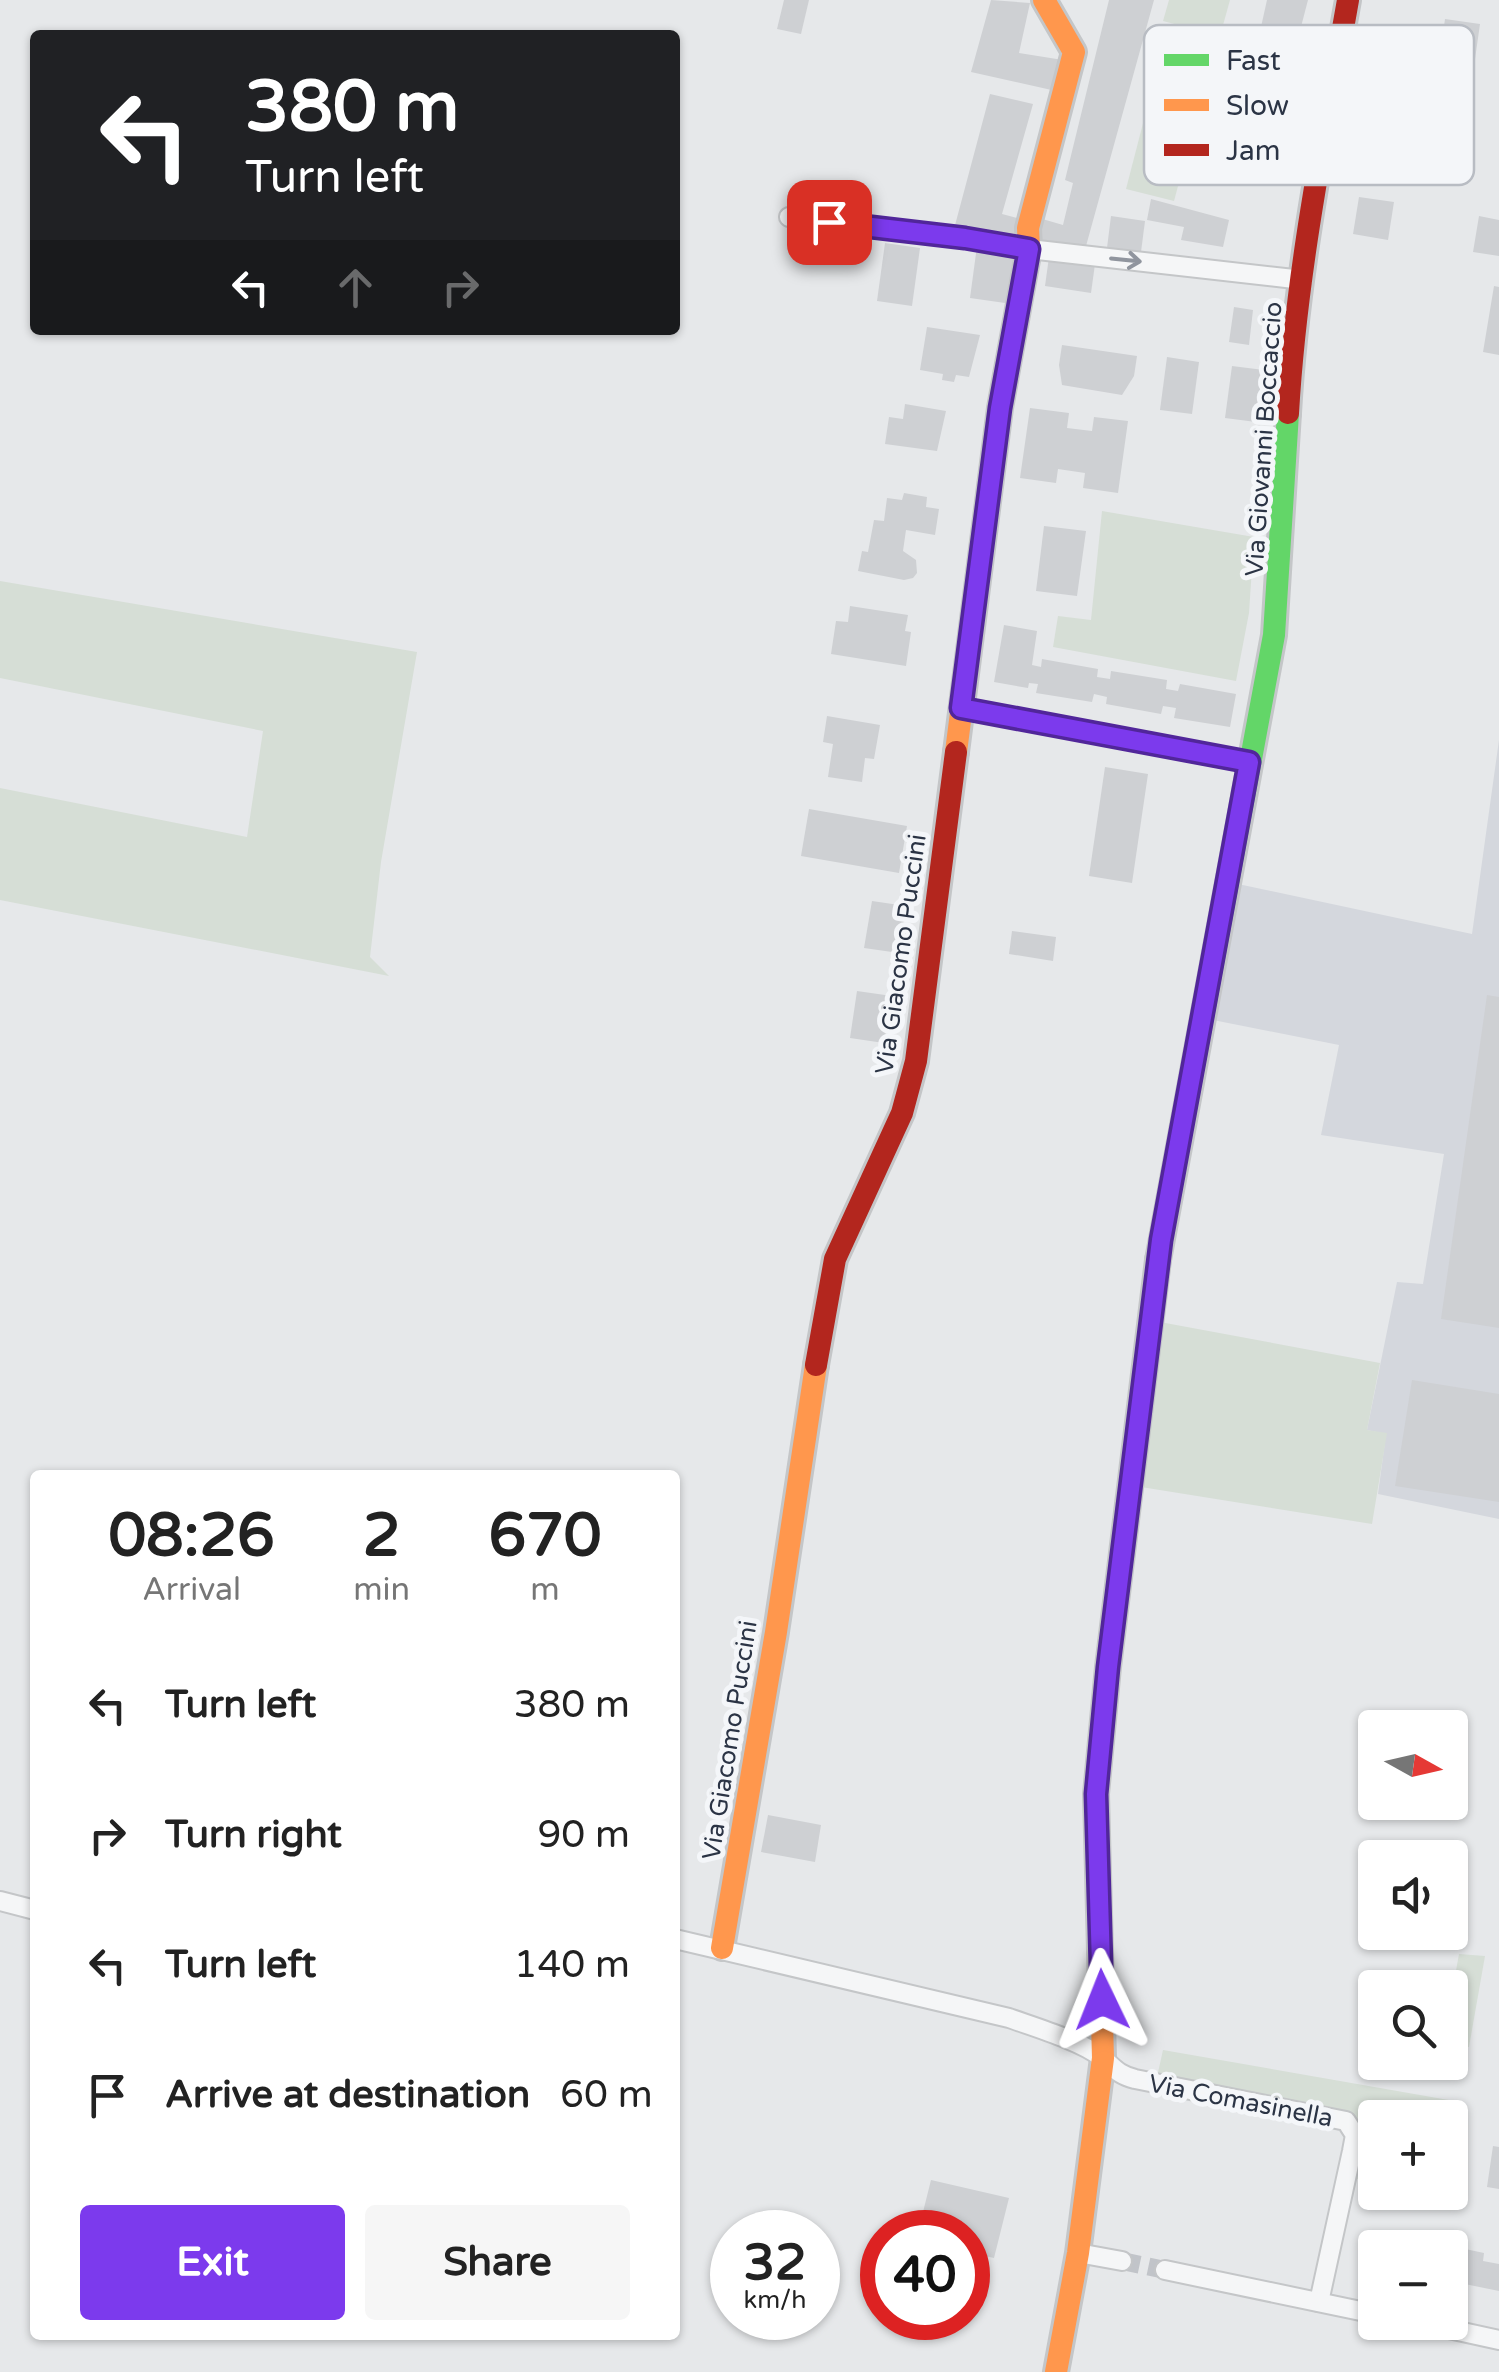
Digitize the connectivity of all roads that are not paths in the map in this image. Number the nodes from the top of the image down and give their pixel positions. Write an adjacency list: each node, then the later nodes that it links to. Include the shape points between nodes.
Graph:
1 (1044, 0): 6 (street, Via Giacomo Puccini, via 1074,52 1028,228)
2 (1348, 0): 3 (street, Via Giovanni Boccaccio)
3 (1344, 25)
4 (1317, 185): 7 (street, Via Giovanni Boccaccio)
5 (790, 217): 6 (street)
6 (1029, 249): 7 (street, one-way to 7); 8 (street, Via Giacomo Puccini, via 1000,408)
7 (1303, 280): 9 (street, Via Giovanni Boccaccio, via 1292,356 1278,603)
8 (961, 708): 9 (street); 13 (street, Via Giacomo Puccini, via 916,1062 902,1113 850,1222 825,1300)
9 (1249, 762): 14 (street, Via Giovanni Boccaccio, via 1161,1240 1108,1667 1096,1794)
10 (0, 1901): 11 (street)
11 (30, 1909)
12 (680, 1940): 13 (street, Via Comasinella)
13 (722, 1948): 14 (street, Via Comasinella, via 1009,2018)
14 (1103, 2058): 15 (street, Via Giovanni Boccaccio); 18 (street, Via Comasinella, via 1125,2076 1352,2126)
15 (1078, 2253): 16 (street); 22 (street, Via Giovanni Boccaccio)
16 (1122, 2261)
17 (1165, 2270): 18 (street)
18 (1319, 2302): 19 (street)
19 (1358, 2310)
20 (1468, 2333): 21 (street)
21 (1499, 2340)
22 (1056, 2372)

